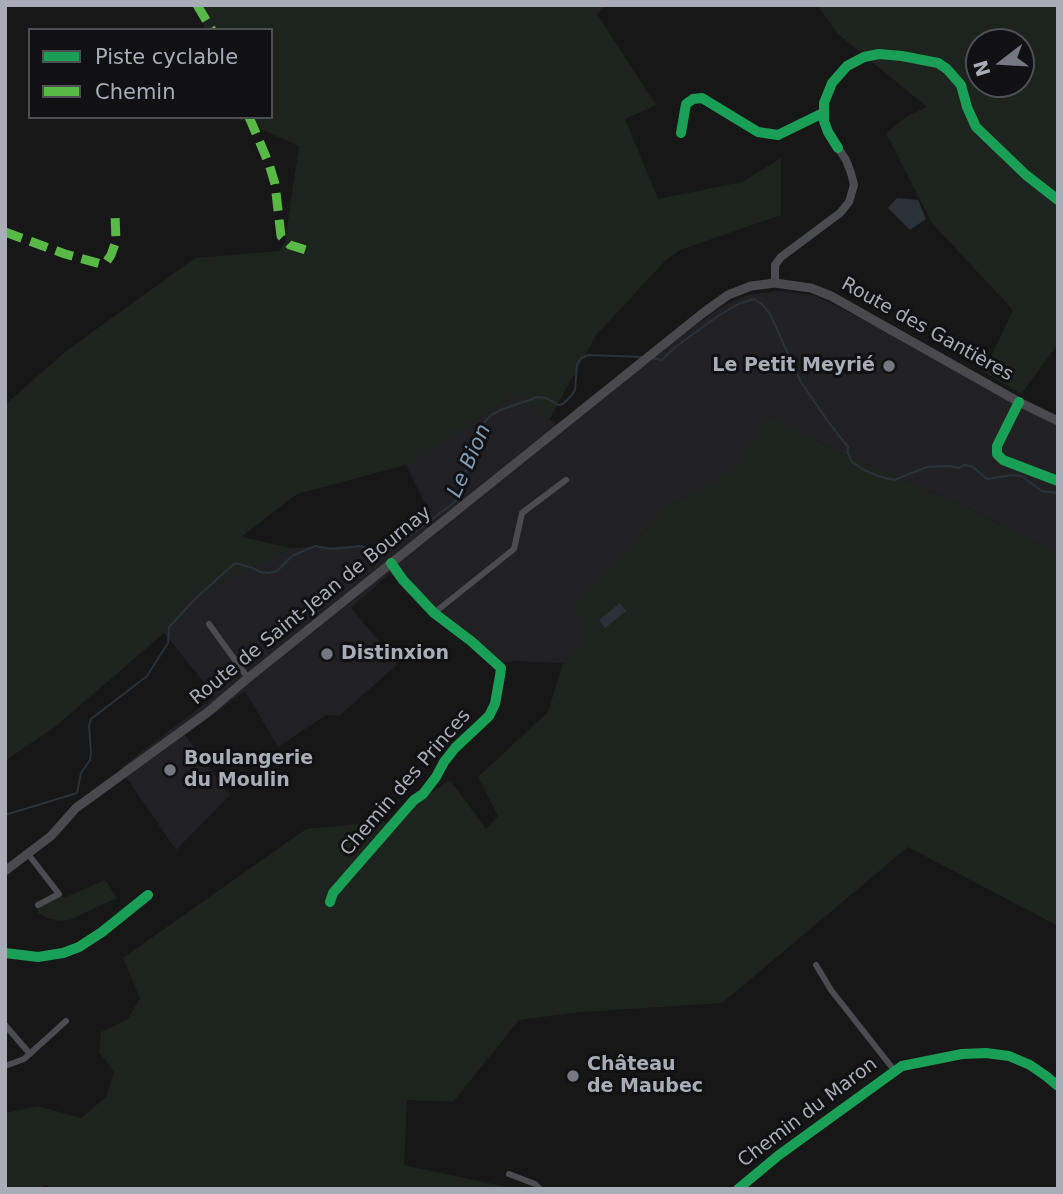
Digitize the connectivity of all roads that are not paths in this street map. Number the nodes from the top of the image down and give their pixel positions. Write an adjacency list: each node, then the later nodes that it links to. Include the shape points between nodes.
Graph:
1 (823, 113): 2 (street, via 778,135 758,132 702,98 692,99 686,104); 3 (street, via 832,83 857,60 879,54 938,63 961,85 976,127); 4 (street, via 828,132 851,173 852,194 840,214 781,257 775,265)
2 (681, 133)
3 (1058, 200)
4 (775, 284): 5 (main road, Route des Gantières, via 751,286 728,295); 6 (main road, Route des Gantières, via 811,288 831,296)
5 (703, 313): 10 (main road, Route de Saint-Jean de Bournay)
6 (1019, 402): 7 (main road, Route des Gantières); 9 (street, via 997,454)
7 (1058, 421)
8 (566, 480): 11 (street, via 522,513 514,549)
9 (1058, 481)
10 (391, 563): 11 (street, Chemin des Princes); 13 (main road, Route de Saint-Jean de Bournay)
11 (434, 614): 17 (street, Chemin des Princes, via 501,668 495,704)
12 (209, 624): 13 (street)
13 (248, 678): 14 (main road, Route de Saint-Jean de Bournay, via 76,807)
14 (28, 854): 15 (main road, Route de Saint-Jean de Bournay); 18 (street, via 59,894)
15 (5, 871)
16 (148, 895): 19 (street, via 79,947 38,957)
17 (330, 902)
18 (38, 905)
19 (5, 953)
20 (816, 965): 25 (street)
21 (66, 1021): 23 (street)
22 (5, 1025): 23 (street)
23 (30, 1054): 24 (street)
24 (5, 1066)
25 (894, 1070): 26 (street, Chemin du Maron, via 930,1059 986,1053 1030,1065); 29 (street, Chemin du Maron)
26 (1058, 1086)
27 (509, 1174): 28 (street)
28 (541, 1189)
29 (738, 1189)

